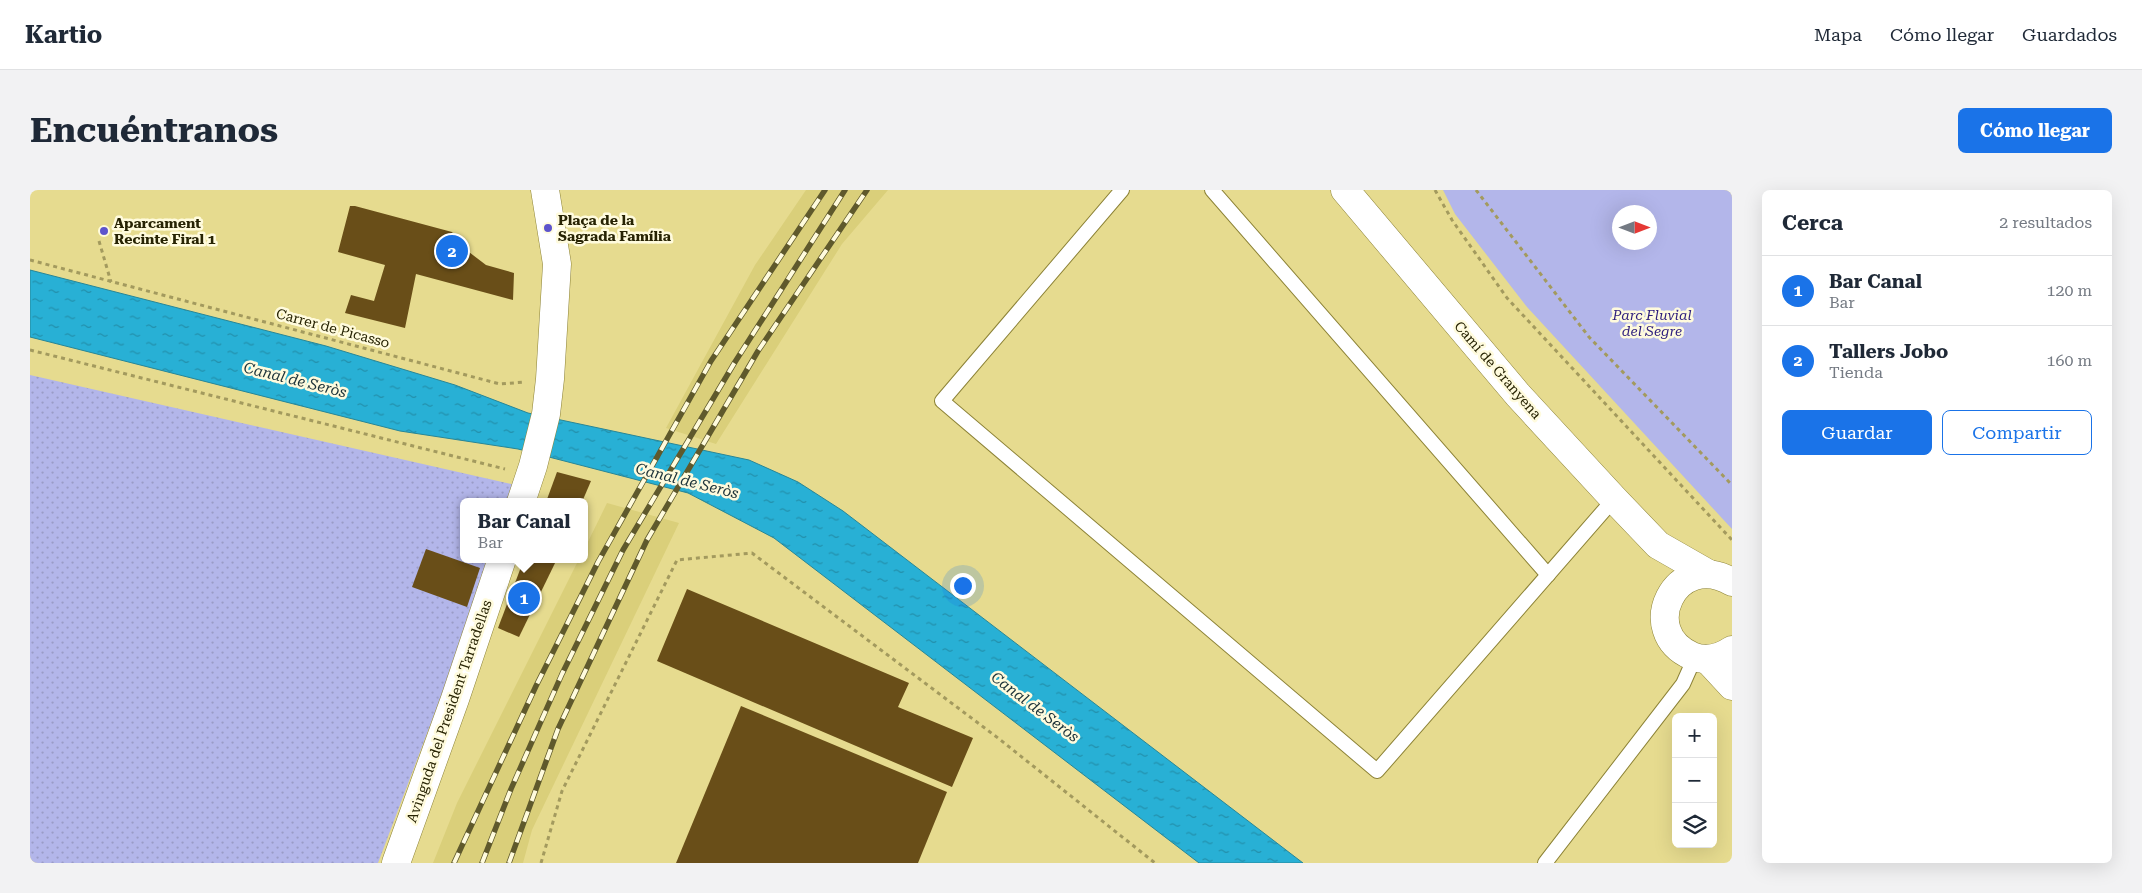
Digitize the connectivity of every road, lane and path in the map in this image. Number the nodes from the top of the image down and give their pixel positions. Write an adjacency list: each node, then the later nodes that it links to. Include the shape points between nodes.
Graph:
1 (545, 190): 11 (street, via 557,264)
2 (1122, 190): 19 (lane, via 942,402 1377,771)
3 (1212, 190): 19 (lane)
4 (1345, 190): 15 (street, Camí de Granyena, via 1518,395)
5 (1436, 190): 16 (path, via 1452,220 1508,298)
6 (1476, 190): 13 (path, via 1589,337)
7 (99, 242): 9 (path)
8 (30, 260): 9 (path, Carrer de Picasso)
9 (112, 282): 11 (path, Carrer de Picasso, via 500,384)
10 (30, 350): 12 (path)
11 (550, 379): 12 (street, via 546,414)
12 (531, 470): 14 (street)
13 (1732, 485)
14 (522, 498)
15 (1614, 499): 17 (street, Camí de Granyena); 19 (lane)
16 (1732, 540)
17 (1658, 545): 20 (street, Camí de Granyena); 21 (street)
18 (501, 563): 24 (street, Avinguda del President Tarradellas)
19 (1548, 575)
20 (1720, 578): 21 (street, via 1695,575 1684,580)
21 (1668, 598): 22 (street, via 1665,622 1675,644 1684,652)
22 (1711, 655): 23 (street); 27 (lane, via 1683,684)
23 (1732, 686)
24 (396, 863)
25 (541, 863): 26 (path, via 562,791 677,560 752,553 998,738)
26 (1155, 863)
27 (1545, 863)

